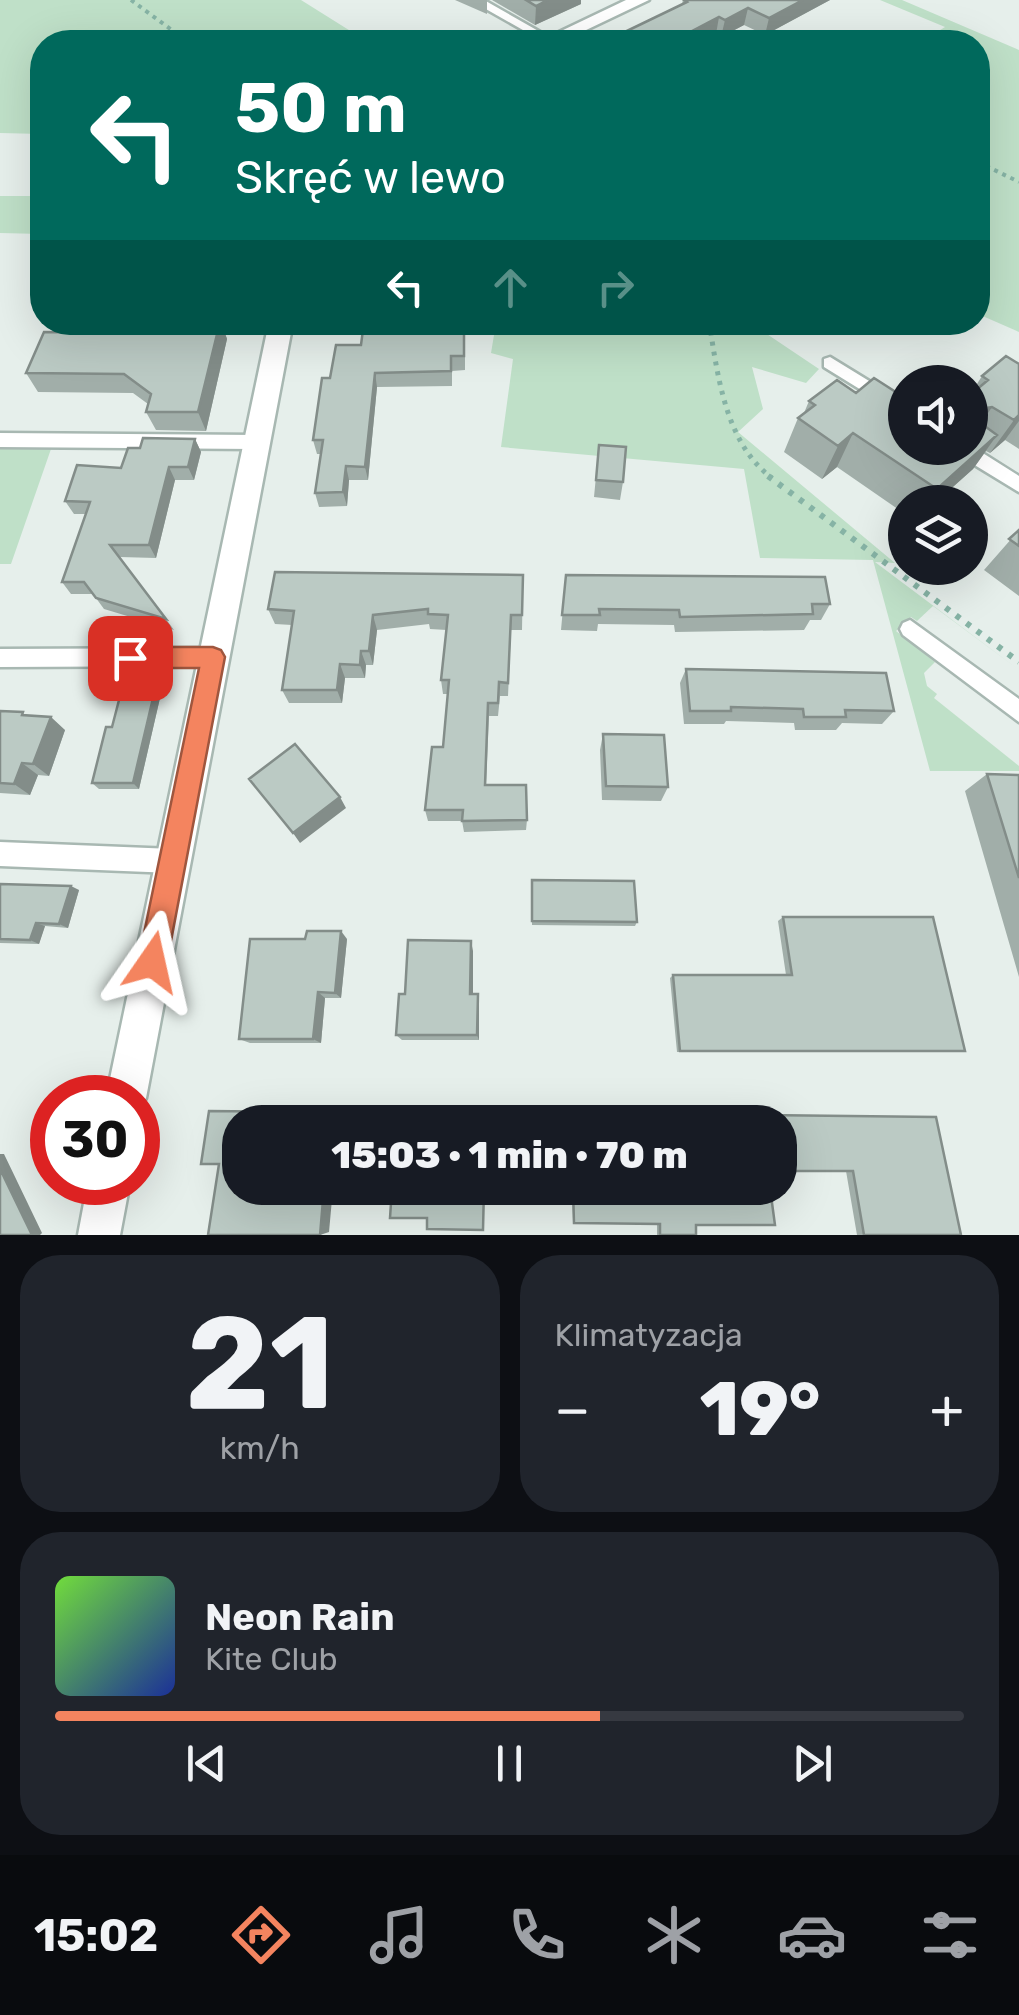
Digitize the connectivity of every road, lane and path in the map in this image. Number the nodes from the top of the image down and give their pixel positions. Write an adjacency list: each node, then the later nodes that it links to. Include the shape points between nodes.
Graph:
1 (131, 0): 4 (path)
2 (476, 0): 5 (lane)
3 (625, 2): 6 (street)
4 (172, 30)
5 (528, 30)
6 (572, 30)
7 (990, 168): 8 (path)
8 (1019, 182)
9 (277, 335): 14 (street)
10 (710, 335): 20 (path, via 726,417 758,468)
11 (830, 362): 12 (lane)
12 (888, 400)
13 (0, 440): 14 (lane)
14 (255, 442): 18 (street)
15 (988, 465): 16 (lane)
16 (1019, 485)
17 (910, 628): 21 (lane)
18 (213, 657): 19 (lane); 23 (street)
19 (0, 658)
20 (1019, 662)
21 (1019, 712)
22 (0, 854): 23 (lane)
23 (173, 861): 24 (street)
24 (131, 1075)
25 (104, 1205): 26 (street)
26 (98, 1235)

